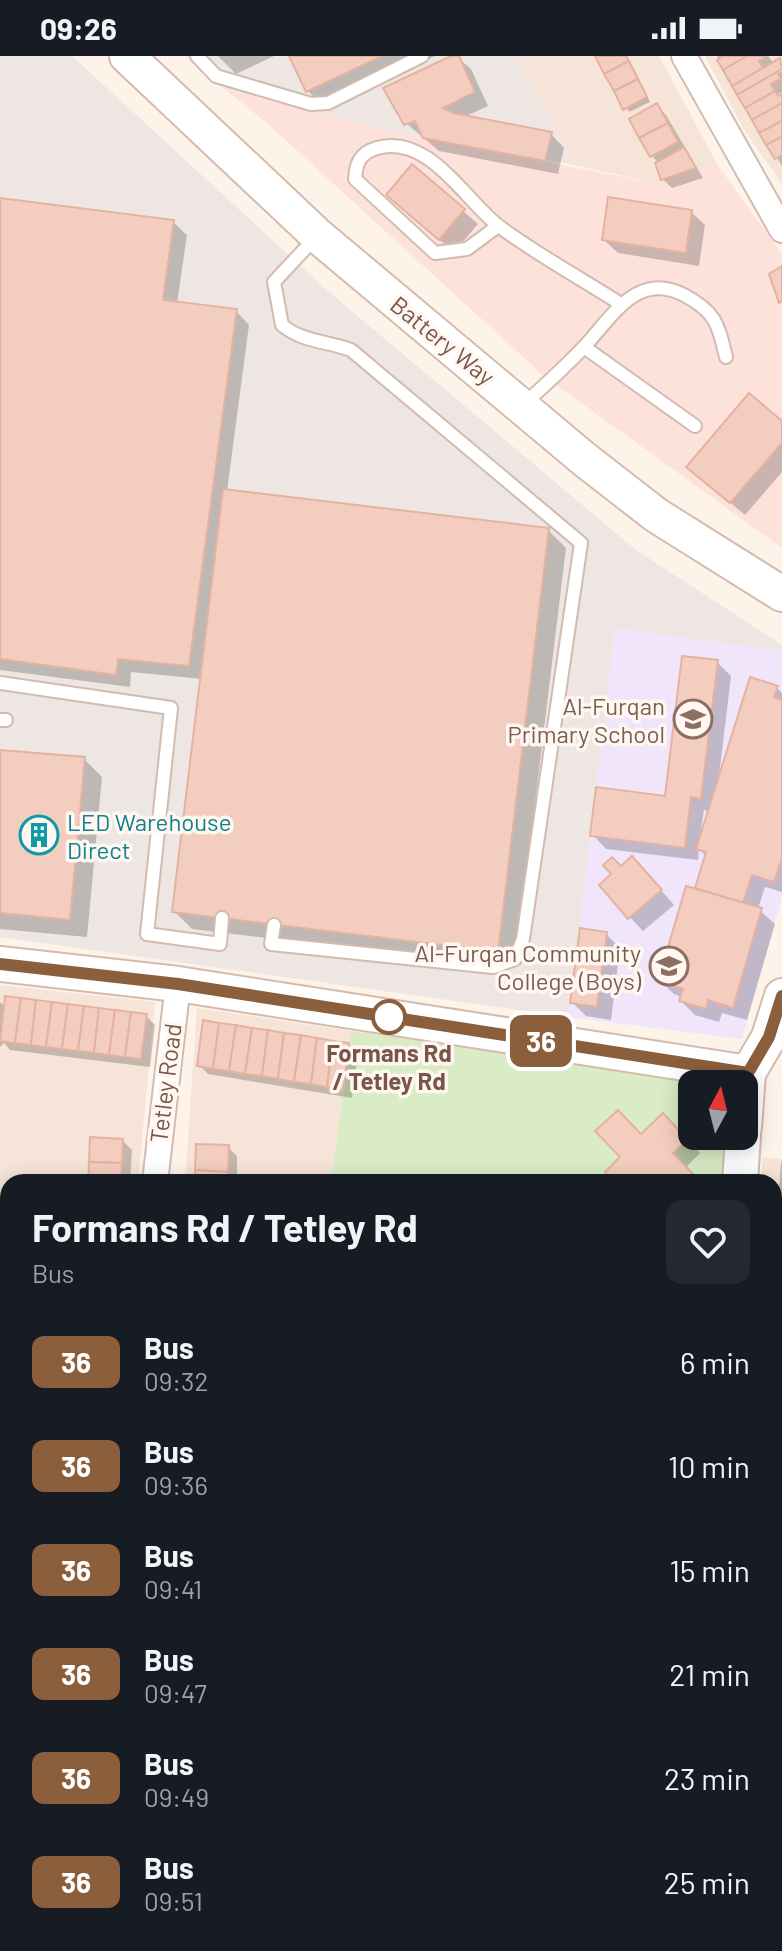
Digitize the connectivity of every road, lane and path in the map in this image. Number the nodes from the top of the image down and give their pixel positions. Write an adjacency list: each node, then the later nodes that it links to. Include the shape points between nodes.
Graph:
1 (127, 56): 7 (street, Battery Way)
2 (197, 56): 3 (lane, via 216,76 311,104 328,103)
3 (422, 56)
4 (684, 56): 6 (street)
5 (498, 226): 5 (lane, via 467,249 435,253 355,179 356,164 363,154 392,145 424,155); 8 (lane)
6 (782, 230)
7 (318, 236): 11 (street, Battery Way); 16 (lane, via 274,282 282,325 308,340 351,350 581,543 523,939 515,959 493,967 271,944)
8 (619, 303): 9 (lane); 10 (lane, via 653,286 698,302 717,320)
9 (584, 347): 11 (lane); 12 (lane)
10 (726, 357)
11 (521, 406): 13 (street, Battery Way, via 656,515)
12 (695, 426)
13 (782, 594)
14 (0, 683): 15 (lane, via 171,708 147,934 220,944)
15 (222, 918)
16 (274, 925)
17 (0, 964): 18 (street)
18 (178, 984): 20 (street); 23 (street, Tetley Road)
19 (782, 996): 21 (street, via 769,1037)
20 (729, 1070)
21 (750, 1070)
22 (742, 1150): 24 (street)
23 (156, 1174)
24 (741, 1174)

